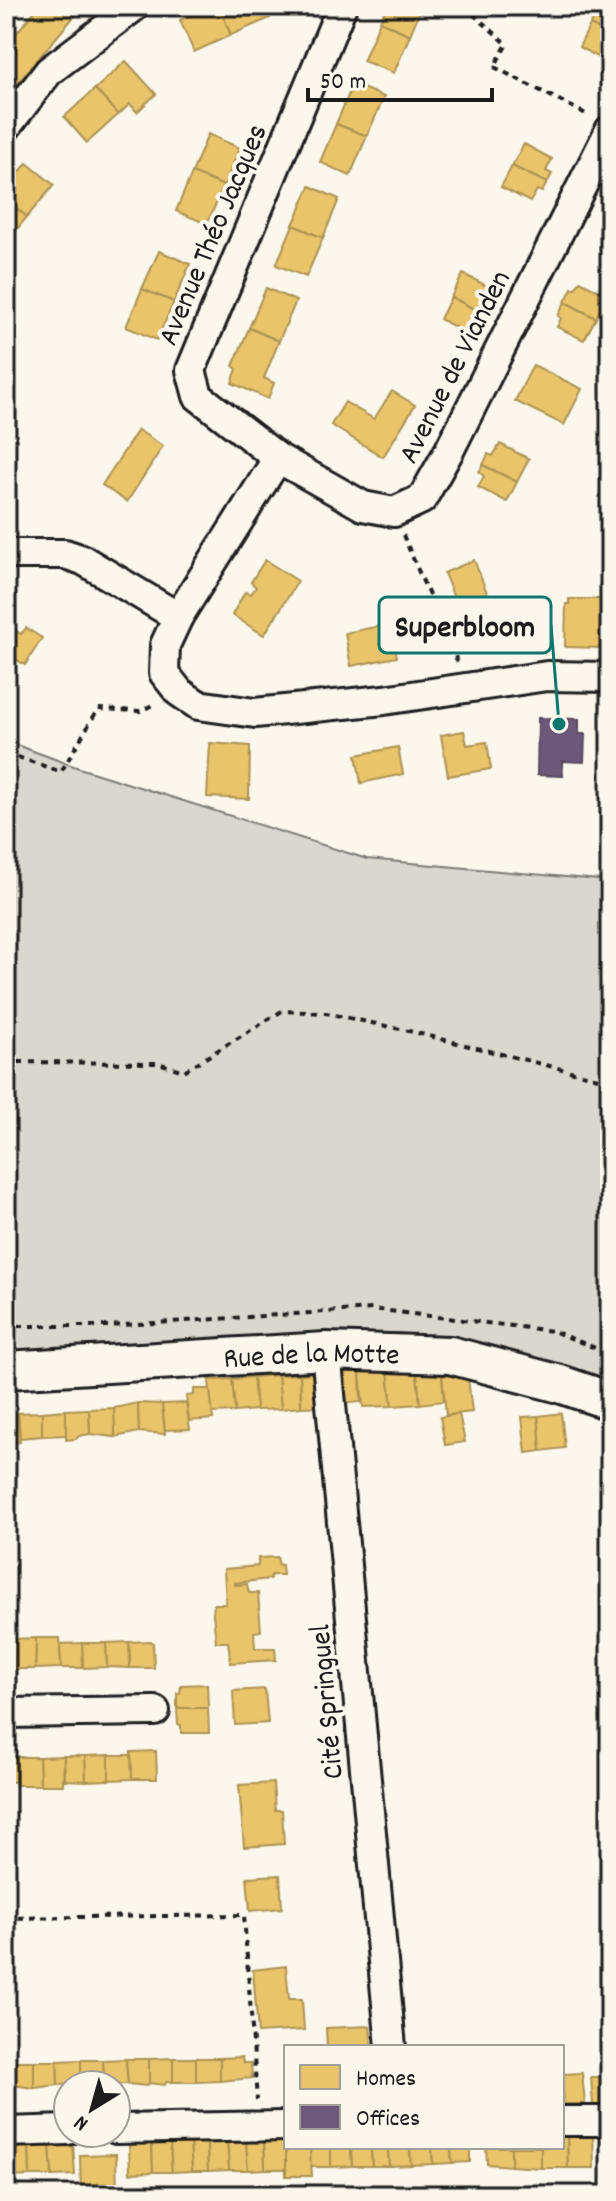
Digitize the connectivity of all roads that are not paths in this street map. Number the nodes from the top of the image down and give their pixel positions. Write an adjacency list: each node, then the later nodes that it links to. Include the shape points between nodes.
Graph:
1 (135, 6): 4 (street, via 49,71)
2 (342, 6): 5 (street, Avenue Théo Jacques, via 191,370 198,396)
3 (604, 125): 5 (street, Avenue de Vianden, via 422,499 394,512 363,506)
4 (6, 127)
5 (278, 458): 7 (street)
6 (6, 554): 7 (street, via 65,554 83,560)
7 (178, 617): 8 (street, via 165,645 164,673 179,692 198,705 255,713 547,676)
8 (610, 677)
9 (326, 1351): 10 (street, Rue de la Motte); 11 (street, Rue de la Motte, via 450,1355); 14 (street, Cité Springuel)
10 (6, 1370)
11 (610, 1401)
12 (155, 1711): 13 (street)
13 (6, 1713)
14 (391, 2045)
15 (564, 2121): 16 (street)
16 (610, 2121)
17 (272, 2126): 18 (street)
18 (132, 2129)
19 (52, 2131): 20 (street)
20 (6, 2132)

